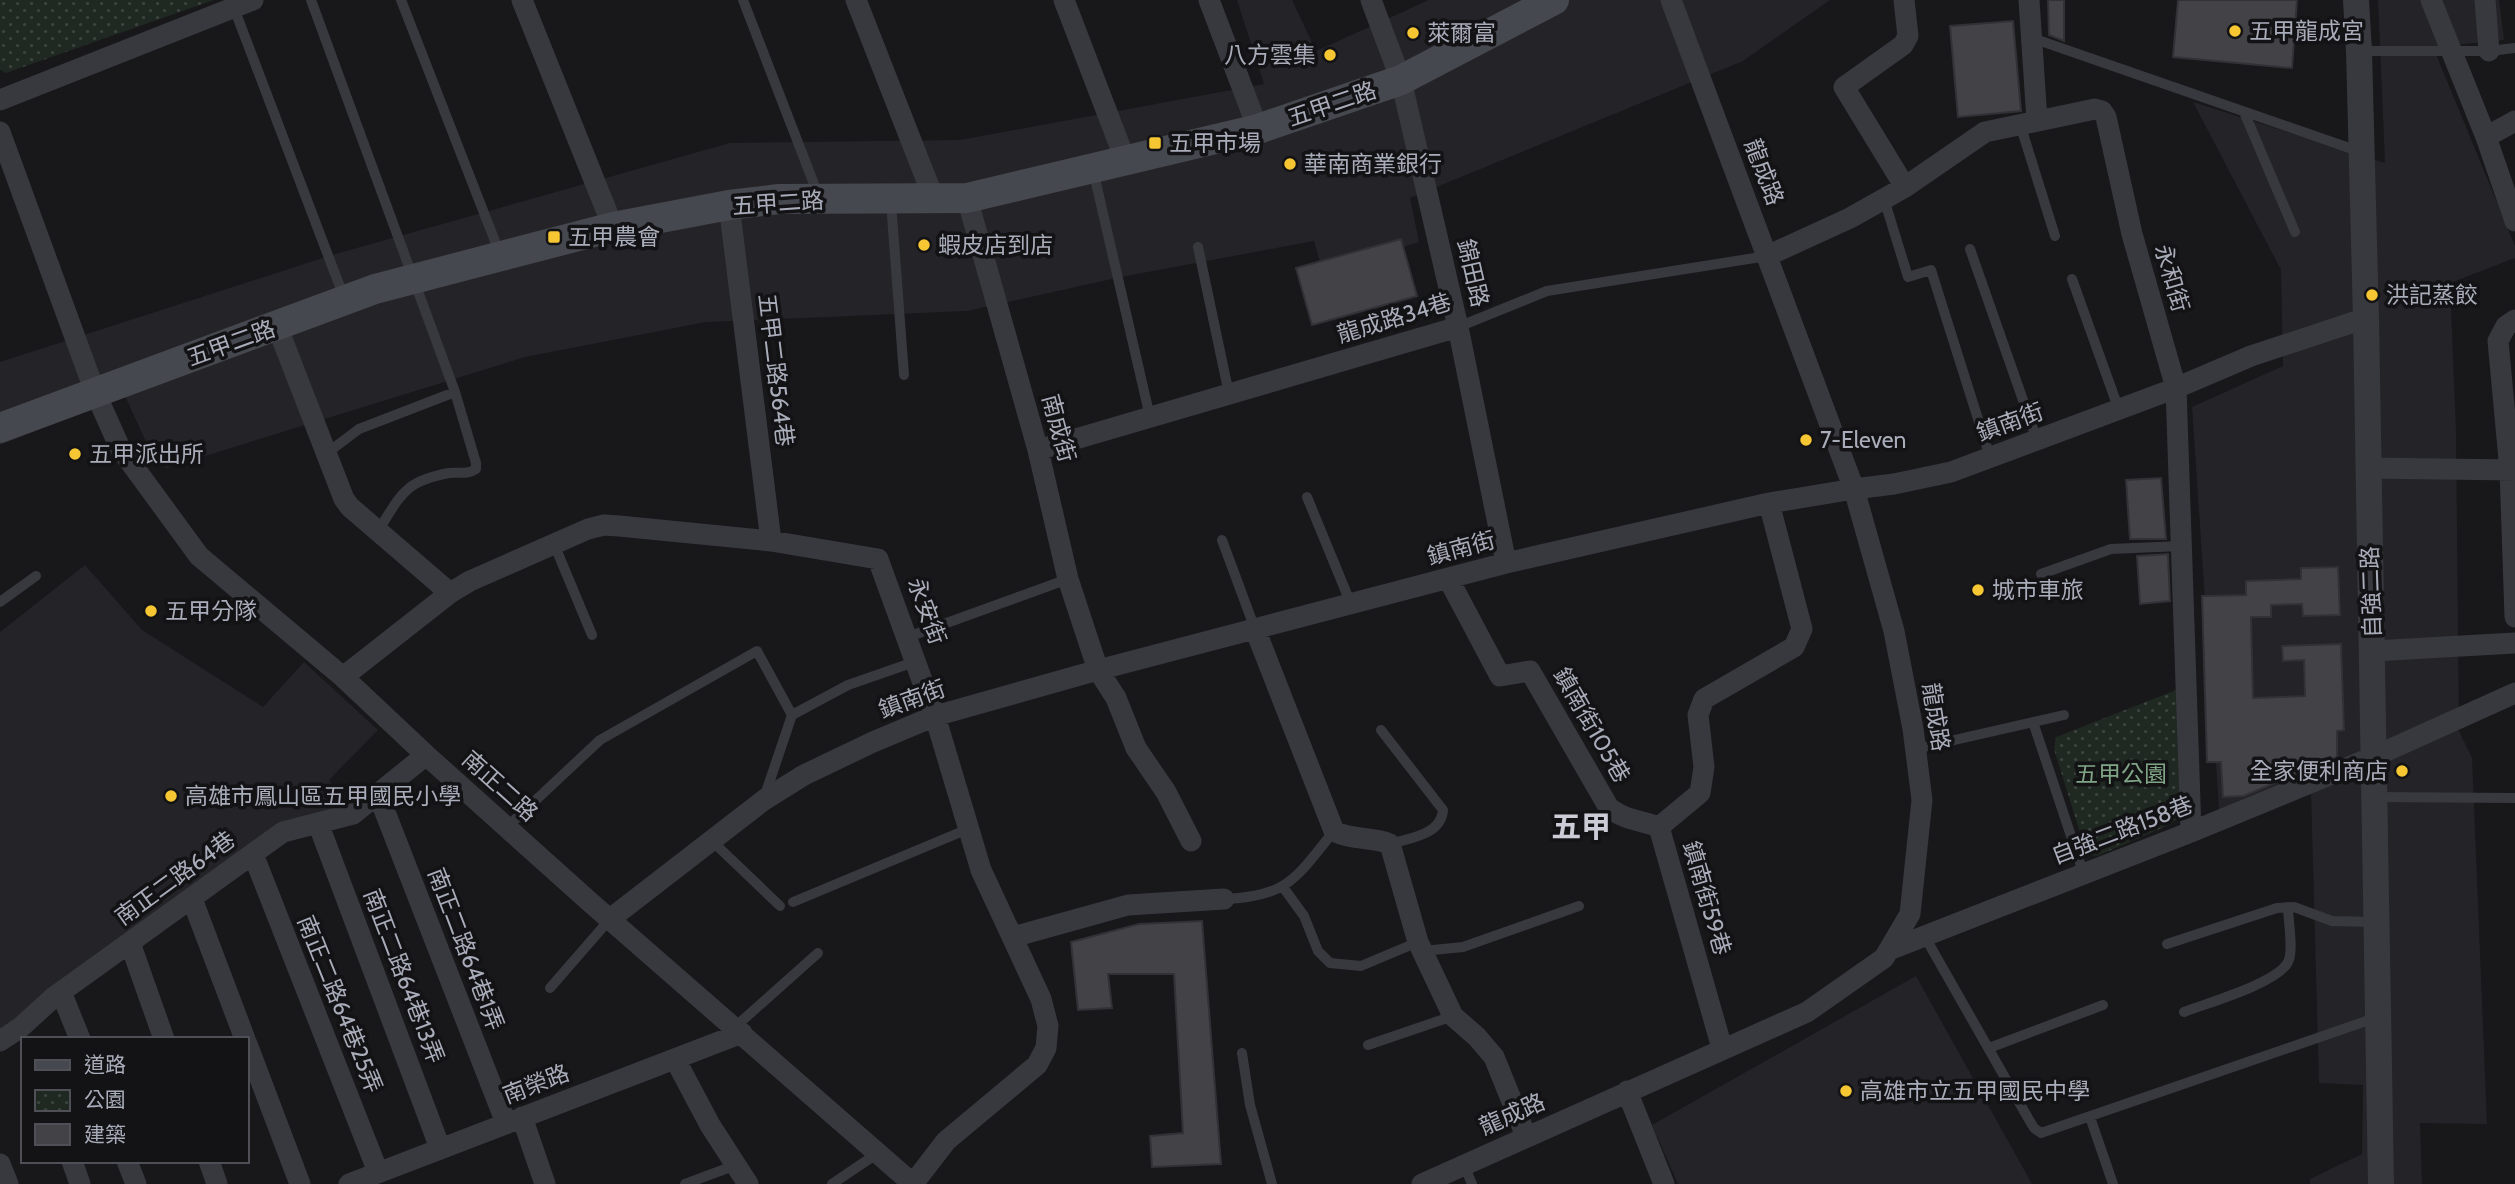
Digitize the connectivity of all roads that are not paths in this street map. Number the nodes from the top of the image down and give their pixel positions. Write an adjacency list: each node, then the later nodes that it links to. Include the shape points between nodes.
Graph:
1 (311, 0): 49 (lane)
2 (401, 0): 47 (lane)
3 (522, 0): 42 (street)
4 (743, 0): 36 (lane)
5 (856, 0): 38 (street)
6 (1064, 0): 31 (street)
7 (1209, 0): 27 (street)
8 (1371, 0): 22 (street, 錦田路)
9 (1671, 0): 48 (street, 龍成路)
10 (1904, 0): 34 (street, via 1908,36 1903,45 1844,86)
11 (2029, 0): 17 (street)
12 (2356, 0): 19 (street, 自強二路)
13 (2431, 0): 20 (street)
14 (2485, 0): 21 (street)
15 (1546, 2): 22 (main road, 五甲二路)
16 (240, 3): 23 (street); 51 (lane)
17 (2032, 38): 24 (lane); 26 (street)
18 (2515, 48): 21 (lane)
19 (2359, 51): 20 (lane); 30 (street, 自強二路)
20 (2451, 51): 21 (lane); 29 (street)
21 (2489, 51)
22 (1401, 80): 27 (main road, 五甲二路); 55 (street, 錦田路)
23 (0, 100)
24 (2244, 112): 30 (lane); 43 (lane)
25 (2515, 121): 29 (street)
26 (2029, 122): 34 (street, 永和街, via 1985,132); 44 (lane); 57 (street, 永和街, via 2095,109 2106,117 2132,234)
27 (1258, 129): 31 (main road, 五甲二路)
28 (0, 132): 58 (street, 南正二路)
29 (2486, 137): 32 (street)
30 (2361, 152): 52 (street, 自強二路)
31 (1126, 162): 33 (main road, 五甲二路)
32 (2505, 164): 41 (street)
33 (1093, 170): 35 (main road, 五甲二路); 62 (lane)
34 (1905, 187): 39 (street, 永和街)
35 (967, 198): 38 (main road, 五甲二路); 65 (street, 南成街)
36 (820, 199): 37 (main road, 五甲二路); 40 (main road, 五甲二路)
37 (890, 199): 38 (main road, 五甲二路); 56 (lane)
38 (934, 199)
39 (1884, 199): 48 (street, 永和街); 67 (lane, via 1908,277 1931,270)
40 (729, 205): 42 (main road, 五甲二路); 75 (street, 五甲二路564巷)
41 (2515, 221)
42 (613, 227): 47 (main road, 五甲二路)
43 (2295, 232)
44 (2055, 236)
45 (1198, 247): 60 (lane)
46 (1970, 249): 64 (lane)
47 (501, 256): 49 (main road, 五甲二路)
48 (1767, 256): 55 (lane, 龍成路34巷, via 1547,291); 70 (street, 龍成路)
49 (414, 279): 51 (main road, 五甲二路); 59 (lane)
50 (2072, 279): 61 (lane)
51 (345, 300): 54 (main road, 五甲二路)
52 (2366, 318): 57 (street, 鎮南街, via 2251,356); 68 (street, 自強二路)
53 (2515, 320): 69 (street, via 2498,341)
54 (278, 326): 58 (main road, 五甲二路); 66 (street)
55 (1458, 327): 60 (street, 龍成路34巷); 78 (street, 錦田路)
56 (904, 375)
57 (2176, 388): 61 (street, 鎮南街); 77 (street, 永和街)
58 (94, 392): 63 (main road, 五甲二路); 94 (street, 南正二路, via 120,448 199,556)
59 (456, 392): 66 (lane, via 359,429); 73 (lane, via 476,470 425,478 405,489)
60 (1229, 394): 62 (street, 龍成路34巷)
61 (2119, 410): 64 (street, 鎮南街)
62 (1150, 417): 65 (street, 龍成路34巷)
63 (0, 428)
64 (2037, 440): 67 (street, 鎮南街)
65 (1038, 450): 82 (street, 南成街)
66 (327, 453): 73 (street, via 344,499)
67 (1990, 457): 70 (street, 鎮南街, via 1951,472)
68 (2367, 468): 69 (street); 91 (street, 自強二路)
69 (2513, 470): 86 (street)
70 (1854, 489): 72 (street, 鎮南街); 101 (street, 龍成路, via 1894,631)
71 (1307, 497): 85 (lane)
72 (1769, 503): 78 (street, 鎮南街); 110 (street, 鎮南街59巷, via 1802,629 1794,647 1704,699 1698,715 1704,767 1700,793)
73 (378, 531): 83 (street)
74 (1223, 540): 87 (lane)
75 (771, 541): 76 (street, 永安街, via 604,525); 89 (street, 永安街, via 878,558)
76 (554, 544): 83 (street, 永安街); 88 (lane)
77 (2181, 546): 79 (lane, via 2111,549); 113 (street, 永和街)
78 (1506, 563): 81 (street, 鎮南街)
79 (2041, 574)
80 (36, 576): 84 (lane)
81 (1448, 578): 85 (street, 鎮南街); 110 (street, 鎮南街105巷, via 1500,677 1530,671 1609,808 1622,818)
82 (1068, 579): 89 (lane); 93 (street, 南成街)
83 (450, 593): 94 (street, 永安街)
84 (0, 602)
85 (1350, 604): 87 (street, 鎮南街)
86 (2515, 617)
87 (1255, 629): 93 (street, 鎮南街); 112 (street)
88 (592, 635)
89 (908, 637): 92 (street, 永安街)
90 (2515, 643): 91 (street)
91 (2373, 651): 103 (street, 自強二路)
92 (917, 662): 97 (lane, via 848,685); 98 (street, 永安街)
93 (1098, 670): 98 (street, 鎮南街); 115 (street, 南成街, via 1116,698 1136,748)
94 (343, 677): 102 (street, 南正二路)
95 (2515, 693): 103 (street, 自強二路158巷)
96 (2064, 715): 99 (lane)
97 (792, 716): 107 (lane); 109 (lane, via 757,651 600,740)
98 (935, 716): 107 (street, 鎮南街, via 827,764); 111 (street, 永安街)
99 (2033, 722): 101 (lane); 118 (lane)
100 (1381, 730): 116 (lane, via 1443,810 1443,818 1434,828)
101 (1915, 749): 133 (street, 龍成路, via 1922,800 1910,914)
102 (426, 755): 104 (street, 南正二路64巷); 109 (street, 南正二路)
103 (2373, 757): 105 (street, 自強二路); 113 (street, 自強二路158巷)
104 (379, 794): 108 (street, 南正二路64巷, via 353,814); 155 (street, 南正二路64巷1弄)
105 (2374, 797): 106 (lane); 127 (street, 自強二路)
106 (2515, 798)
107 (764, 800): 114 (street, 鎮南街)
108 (318, 823): 117 (street, 南正二路64巷, via 283,832); 157 (street, 南正二路64巷13弄)
109 (506, 827): 126 (street, 南正二路)
110 (1659, 827): 149 (street, 鎮南街59巷)
111 (968, 829): 122 (lane); 128 (street, 永安街, via 981,870)
112 (1334, 831): 116 (street, via 1344,837); 119 (lane)
113 (2191, 831): 118 (street, 自強二路158巷)
114 (712, 841): 123 (lane); 126 (street, 鎮南街)
115 (1191, 841)
116 (1390, 844): 132 (street)
117 (253, 855): 120 (street, 南正二路64巷); 164 (street, 南正二路64巷25弄)
118 (2083, 872): 129 (street, 自強二路158巷)
119 (1283, 887): 121 (lane, via 1251,898); 132 (lane, via 1304,916 1318,951 1330,963 1361,966)
120 (192, 899): 130 (street, 南正二路64巷); 145 (street)
121 (1224, 899): 128 (street, via 1128,905)
122 (793, 902)
123 (780, 906)
124 (1579, 906): 132 (lane, via 1463,947)
125 (2288, 907): 127 (lane, via 2332,921); 131 (lane); 138 (lane, via 2288,964 2263,982)
126 (610, 919): 135 (lane); 141 (street, 南正二路)
127 (2376, 922): 140 (street, 自強二路)
128 (1013, 937): 176 (street, 永安街, via 1041,999 1048,1026 1046,1048 1037,1065 946,1141)
129 (1925, 937): 133 (street, 自強二路158巷); 150 (lane)
130 (130, 943): 136 (street, 南正二路64巷); 144 (street)
131 (2167, 944)
132 (1420, 947): 139 (street)
133 (1889, 950): 149 (street, 龍成路, via 1807,1012)
134 (818, 953): 141 (lane)
135 (550, 988)
136 (61, 992): 142 (street, 南正二路64巷); 143 (street)
137 (2103, 1005): 150 (lane)
138 (2184, 1012)
139 (1453, 1016): 147 (lane); 156 (street, via 1494,1057)
140 (2378, 1017): 154 (lane); 181 (street, 自強二路)
141 (738, 1030): 152 (street, 南榮路); 158 (street, 南正二路)
142 (24, 1033): 146 (street, 南正二路64巷)
143 (79, 1037)
144 (163, 1037)
145 (244, 1037)
146 (0, 1041)
147 (1368, 1045)
148 (248, 1047): 171 (street)
149 (1722, 1048): 153 (street, 龍成路)
150 (1989, 1048): 154 (lane, via 2041,1133)
151 (1242, 1054): 177 (lane, via 1250,1105)
152 (675, 1059): 155 (street, 南榮路); 163 (street)
153 (1628, 1091): 156 (street, 龍成路); 179 (street)
154 (2090, 1117): 180 (lane)
155 (514, 1120): 157 (street, 南榮路); 172 (street, 南正二路64巷1弄)
156 (1526, 1136): 165 (street, 龍成路)
157 (440, 1148): 164 (street, 南榮路)
158 (878, 1153): 175 (lane); 176 (street, 南正二路)
159 (73, 1163): 168 (street)
160 (128, 1163): 169 (street)
161 (210, 1163): 170 (street)
162 (0, 1164): 167 (street)
163 (736, 1165): 173 (lane); 174 (street)
164 (378, 1172): 166 (street, 南榮路)
165 (1468, 1174): 178 (street, 龍成路)
166 (355, 1183)
167 (8, 1184)
168 (80, 1184)
169 (136, 1184)
170 (217, 1184)
171 (300, 1184)
172 (544, 1184)
173 (685, 1184)
174 (748, 1184)
175 (832, 1184)
176 (913, 1184)
177 (1272, 1184)
178 (1422, 1184)
179 (1664, 1184)
180 (2113, 1184)
181 (2381, 1184)

